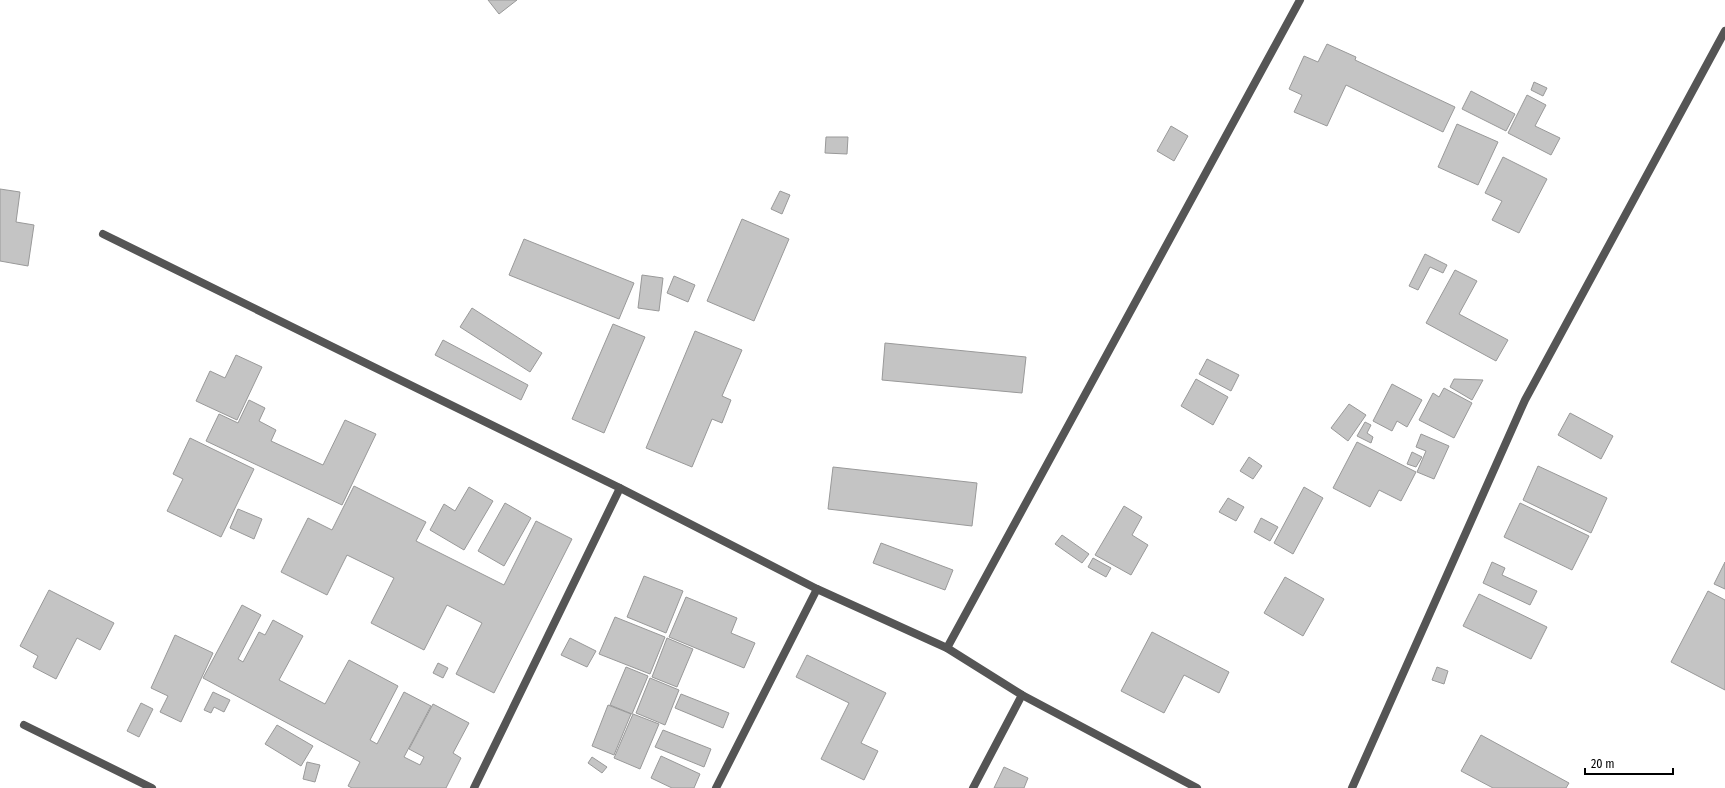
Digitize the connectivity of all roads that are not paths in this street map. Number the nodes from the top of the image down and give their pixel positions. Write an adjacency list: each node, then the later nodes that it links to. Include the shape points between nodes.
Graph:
1 (1300, 0): 6 (street)
2 (1725, 31): 14 (street, via 1525,400)
3 (103, 234): 4 (street)
4 (620, 488): 5 (street); 11 (street)
5 (817, 589): 6 (street); 12 (street)
6 (947, 648): 7 (street)
7 (1022, 695): 9 (street); 13 (street)
8 (24, 724): 10 (street)
9 (1192, 787)
10 (152, 788)
11 (474, 788)
12 (716, 788)
13 (972, 788)
14 (1352, 788)

